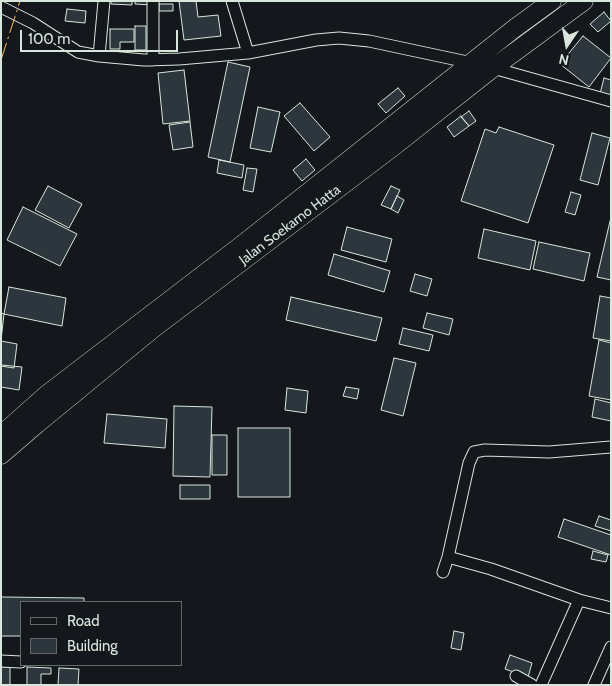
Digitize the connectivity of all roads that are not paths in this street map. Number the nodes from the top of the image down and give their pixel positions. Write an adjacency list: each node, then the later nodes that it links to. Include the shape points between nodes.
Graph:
1 (104, 1): 8 (street)
2 (153, 1): 9 (street)
3 (232, 1): 7 (street)
4 (552, 1): 10 (highway, Jalan Soekarno Hatta)
5 (584, 1): 11 (highway, Jalan Soekarno Hatta)
6 (1, 7): 8 (street, via 78,52)
7 (248, 53): 9 (street); 10 (street, via 339,38 369,41)
8 (99, 56): 9 (street)
9 (153, 60)
10 (472, 63): 13 (highway, Jalan Soekarno Hatta, via 46,395)
11 (493, 68): 12 (street); 13 (highway, Jalan Soekarno Hatta)
12 (611, 102)
13 (8, 436): 15 (highway, Jalan Soekarno Hatta)
14 (611, 447): 16 (street, via 549,452 474,452)
15 (1, 455)
16 (448, 557): 17 (street); 18 (street)
17 (443, 572)
18 (579, 600): 19 (street); 25 (street)
19 (611, 608)
20 (611, 648): 26 (street)
21 (1, 661): 22 (street)
22 (20, 662)
23 (516, 676): 24 (street)
24 (532, 685)
25 (541, 685)
26 (594, 685)

